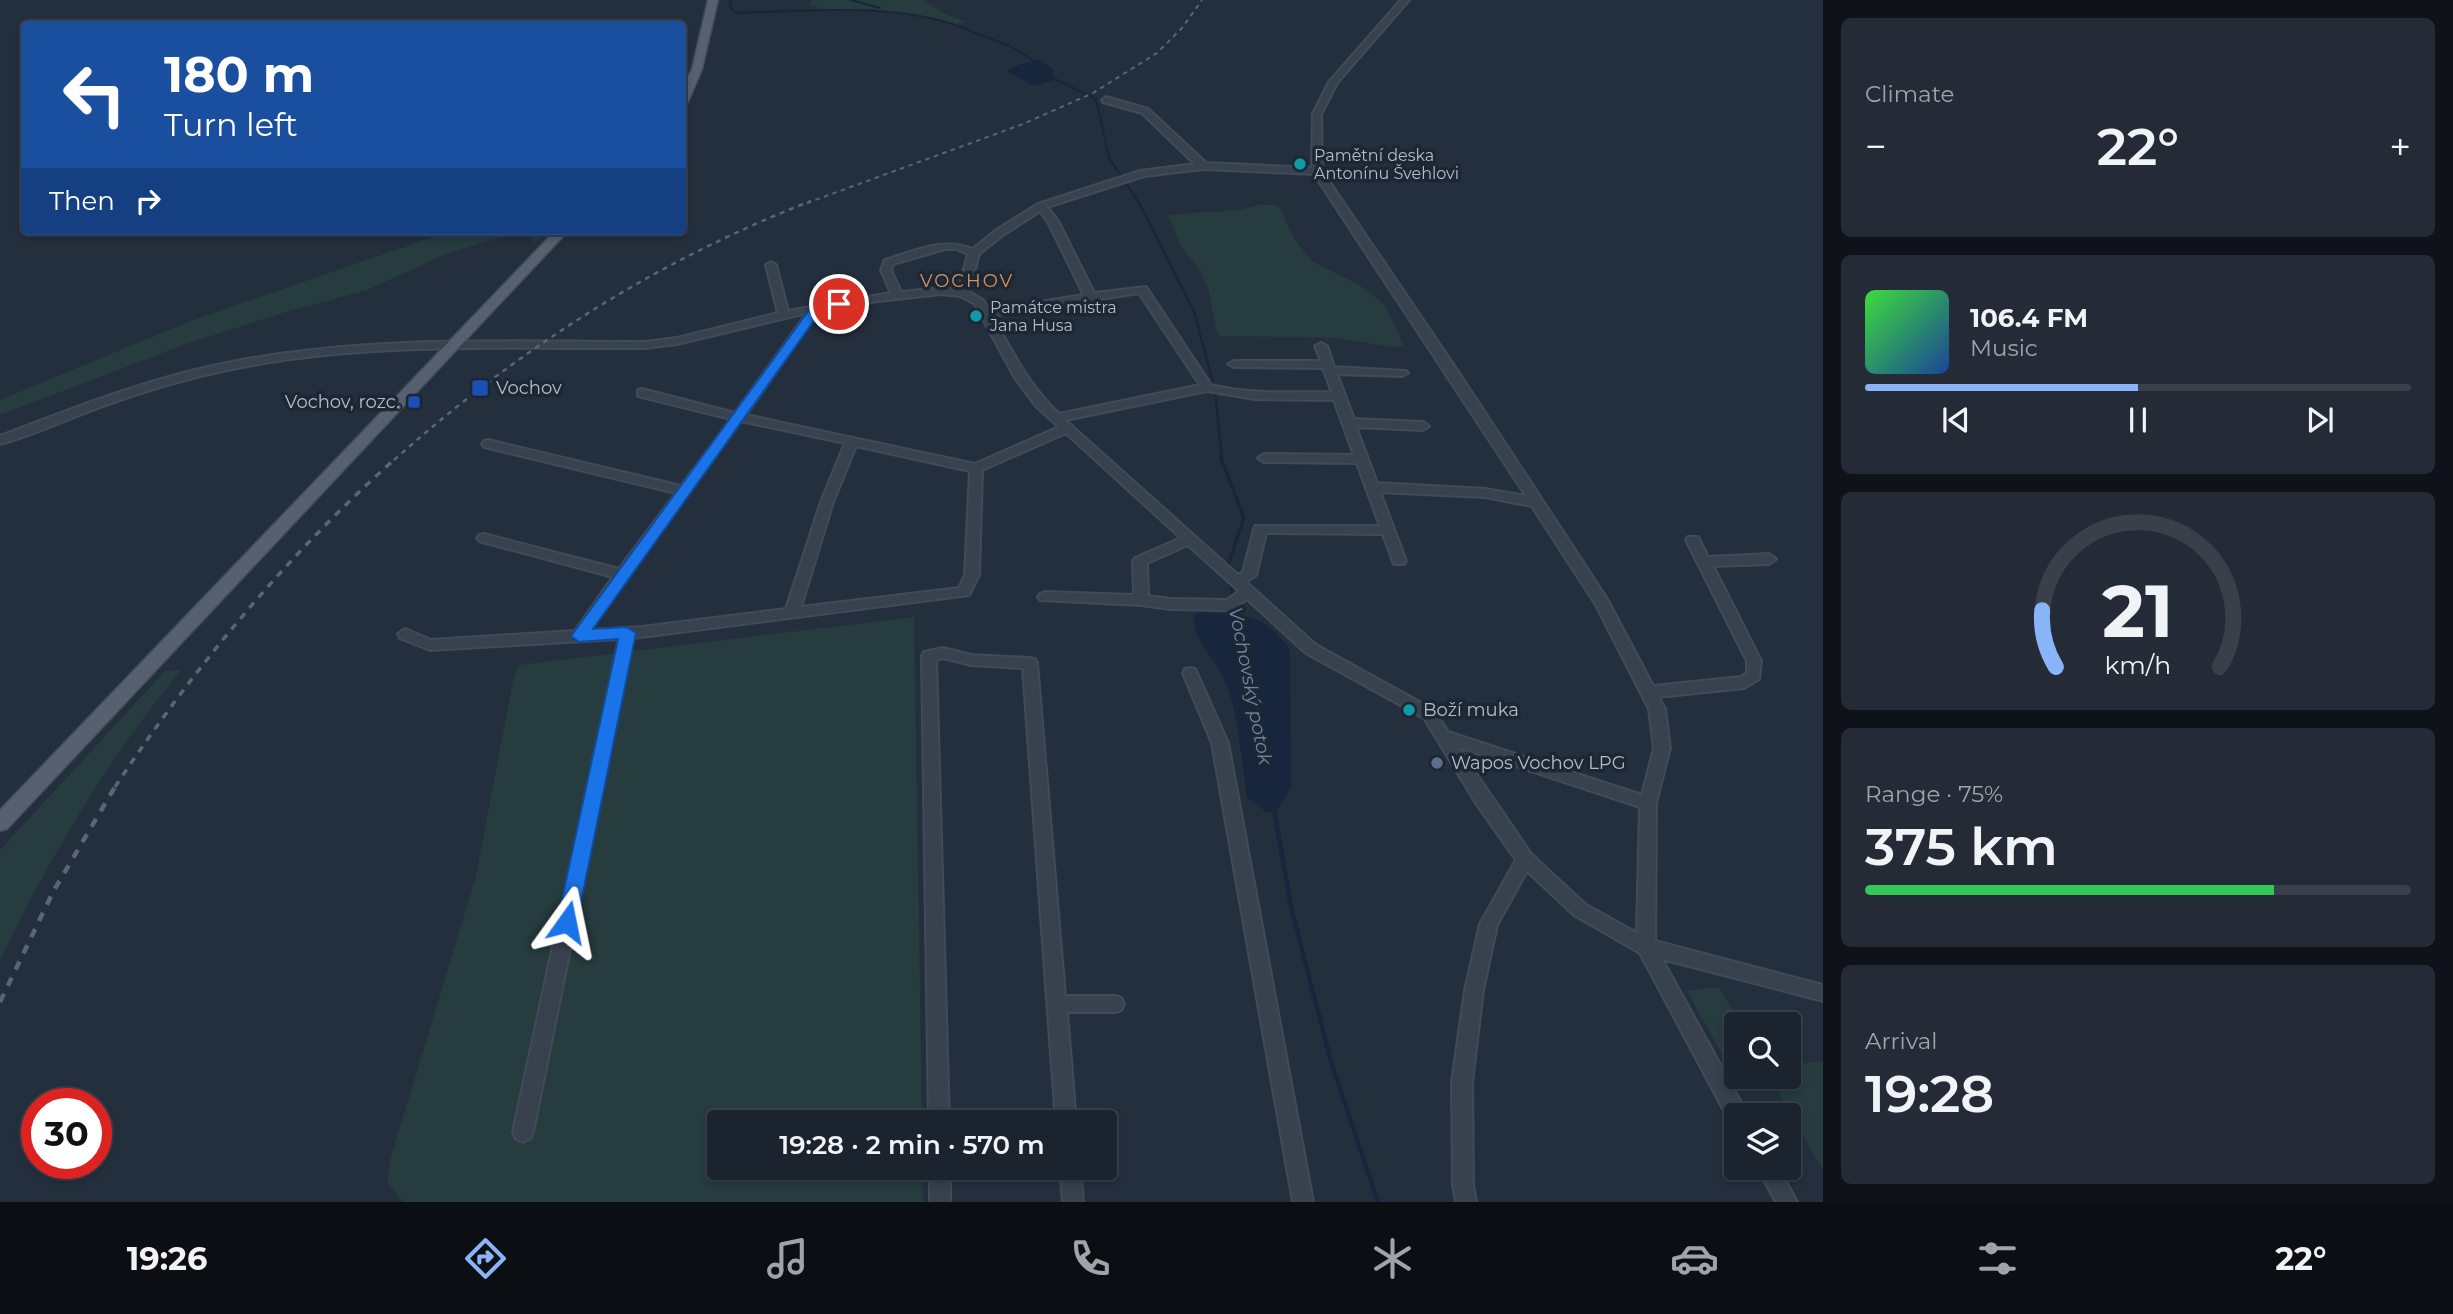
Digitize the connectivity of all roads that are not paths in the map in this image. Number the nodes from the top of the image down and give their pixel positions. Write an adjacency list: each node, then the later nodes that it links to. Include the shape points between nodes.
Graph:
1 (713, 0): 3 (main road, via 697,69)
2 (1405, 0): 6 (street, via 1325,95 1315,127)
3 (686, 93)
4 (1106, 100): 5 (street, via 1145,111)
5 (1203, 166): 6 (street); 7 (street, via 1143,173)
6 (1317, 171): 37 (street)
7 (1041, 206): 9 (street); 13 (street)
8 (558, 235): 17 (main road)
9 (974, 253): 11 (street); 12 (street, via 945,246 889,262 886,270)
10 (771, 265): 16 (street)
11 (963, 293): 12 (street); 15 (street, via 979,302)
12 (897, 296): 14 (street)
13 (1091, 298): 15 (street); 22 (street, via 1142,289)
14 (816, 308): 16 (street); 25 (street)
15 (986, 314): 26 (street, via 1028,390)
16 (783, 315): 17 (street, via 645,345)
17 (453, 344): 29 (street, via 345,349 227,366 99,403); 57 (main road)
18 (1321, 346): 20 (street)
19 (1234, 364): 20 (street)
20 (1329, 368): 21 (street); 24 (street)
21 (1402, 373)
22 (1207, 387): 24 (street, via 1260,395); 26 (street)
23 (642, 393): 25 (street)
24 (1339, 396): 27 (street)
25 (738, 417): 30 (street); 36 (street)
26 (1061, 423): 34 (street); 40 (street)
27 (1349, 423): 28 (street); 33 (street)
28 (1423, 426)
29 (0, 440)
30 (852, 441): 34 (street); 49 (street, via 827,502)
31 (488, 444): 36 (street)
32 (1264, 458): 33 (street)
33 (1362, 459): 35 (street)
34 (976, 468): 49 (street, via 972,575 964,592)
35 (1372, 487): 37 (street, via 1485,493); 38 (street)
36 (683, 491): 45 (street)
37 (1536, 502): 54 (street, via 1602,603)
38 (1387, 530): 43 (street); 46 (street, via 1260,528)
39 (484, 538): 45 (street)
40 (1191, 539): 46 (street); 48 (street, via 1140,561)
41 (1693, 540): 44 (street)
42 (1769, 559): 44 (street)
43 (1399, 561)
44 (1705, 562): 54 (street, via 1754,661 1754,675 1744,682)
45 (623, 575): 52 (street)
46 (1244, 586): 48 (street, via 1230,605); 55 (street, via 1311,649 1429,714)
47 (1045, 597): 48 (street)
48 (1141, 600)
49 (792, 613): 50 (street)
50 (627, 633): 52 (street); 66 (street)
51 (405, 634): 52 (street, via 430,645)
52 (579, 636)
53 (1190, 673): 72 (street, via 1220,743)
54 (1651, 692): 56 (street, via 1662,748)
55 (1443, 736): 56 (street); 58 (street)
56 (1648, 803): 59 (street)
57 (0, 823)
58 (1525, 859): 59 (street, via 1580,910); 73 (street, via 1489,924 1474,990 1462,1082)
59 (1646, 947): 60 (street); 63 (street)
60 (1823, 993)
61 (1057, 1004): 62 (street); 64 (street, via 1030,663 934,654 929,656); 65 (street)
62 (1115, 1004)
63 (1730, 1103)
64 (939, 1110)
65 (1065, 1110)
66 (523, 1132)
67 (940, 1180): 70 (street)
68 (1071, 1180): 71 (street)
69 (1774, 1180): 74 (street)
70 (940, 1202)
71 (1073, 1202)
72 (1303, 1202)
73 (1466, 1202)
74 (1787, 1202)

